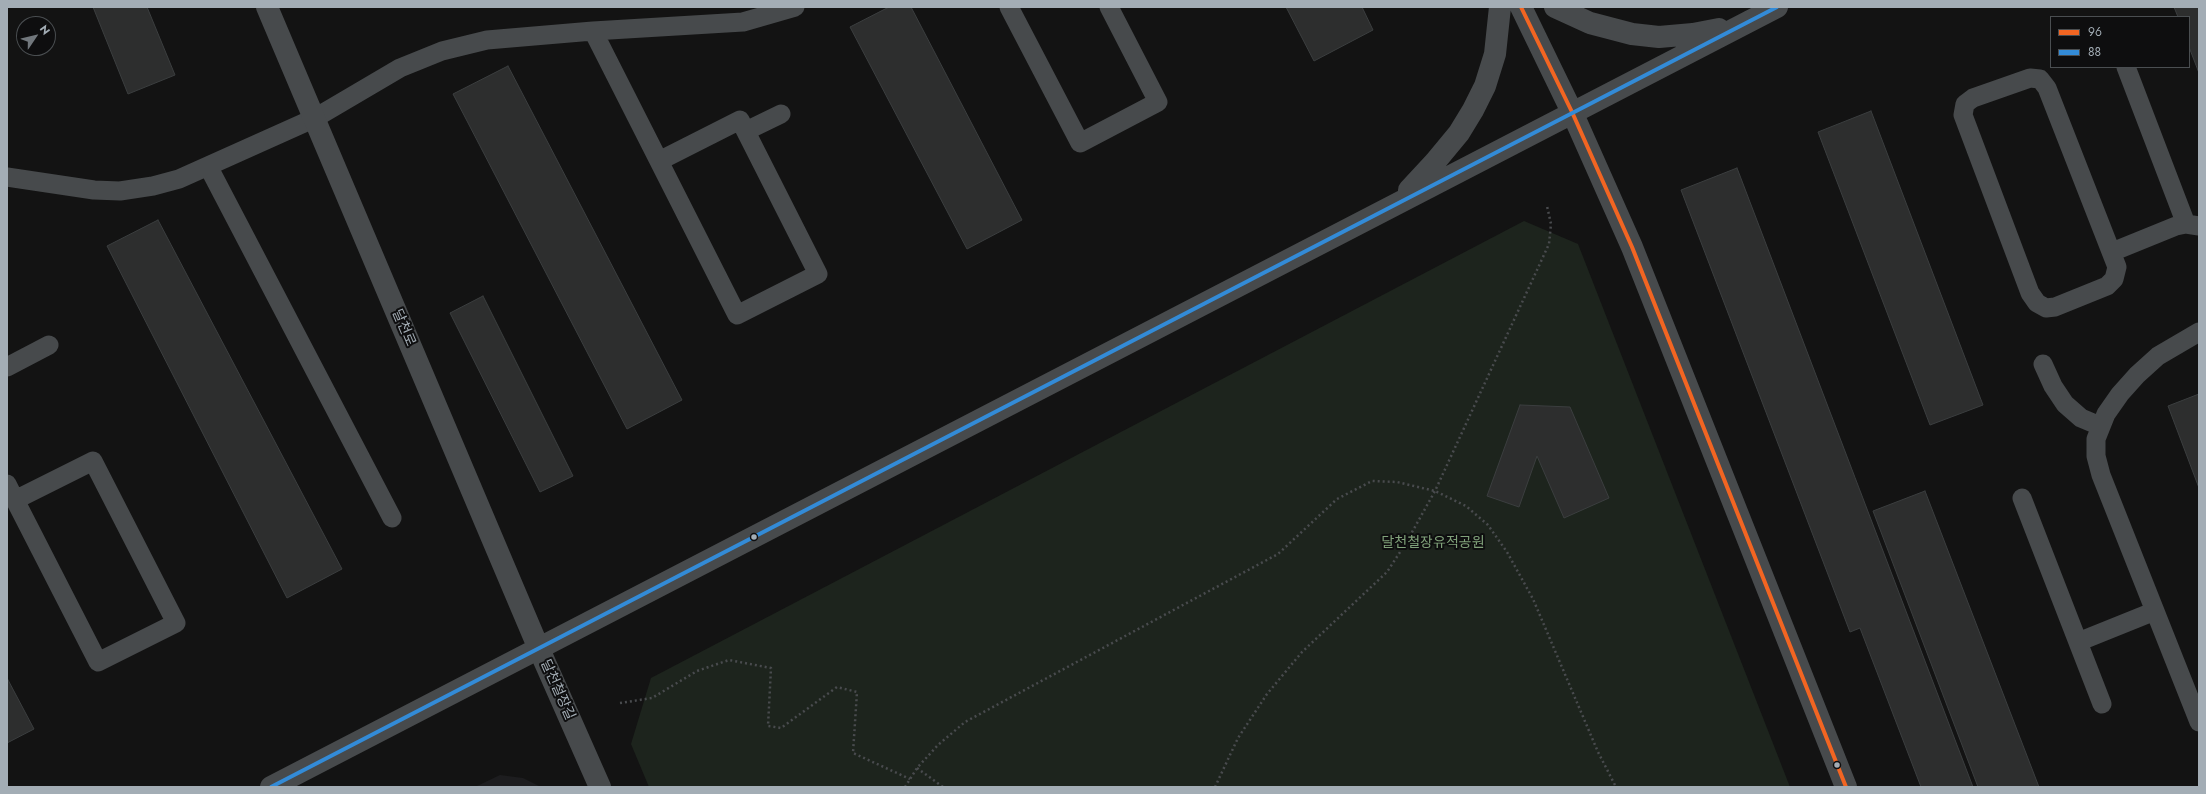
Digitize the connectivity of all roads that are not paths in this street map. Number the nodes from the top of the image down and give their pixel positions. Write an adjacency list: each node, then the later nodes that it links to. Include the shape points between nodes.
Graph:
1 (267, 7): 14 (street, 달천로)
2 (796, 7): 10 (lane, via 743,22)
3 (1009, 7): 4 (lane, via 1080,143 1158,102)
4 (1109, 7)
5 (1500, 7): 19 (street, via 1495,54 1485,86 1473,110 1459,133 1435,162 1413,186)
6 (1521, 7): 12 (street)
7 (1555, 7): 9 (street, via 1606,28 1632,34 1659,36 1693,34)
8 (1777, 7): 9 (street)
9 (1749, 21): 12 (street, 달천철장길)
10 (593, 31): 14 (lane, via 487,40 442,50 400,68); 16 (lane)
11 (2126, 68): 20 (lane)
12 (1572, 112): 19 (street, 달천철장길); 37 (street, via 1632,247)
13 (781, 114): 15 (lane)
14 (314, 118): 17 (lane); 32 (street, 달천로)
15 (746, 131): 16 (lane, via 740,120); 16 (lane, via 818,274 737,315)
16 (659, 161)
17 (208, 166): 18 (lane, via 173,181 120,191 94,190); 29 (lane)
18 (7, 177)
19 (1385, 209): 32 (street, 달천철장길)
20 (2192, 225): 21 (lane)
21 (2112, 252): 21 (lane, via 2047,88 2040,79 2030,78 1973,98 1965,104 1963,115 2030,293 2037,303 2046,308 2055,307 2107,286 2114,279 2117,267)
22 (2199, 332): 26 (lane, via 2158,356 2137,375 2120,394)
23 (49, 345): 25 (lane)
24 (2043, 364): 26 (lane, via 2065,404 2081,418)
25 (7, 367)
26 (2100, 426): 30 (lane, via 2096,439 2096,456 2101,474)
27 (11, 492): 27 (lane, via 93,461 176,623 98,662)
28 (2022, 498): 31 (lane)
29 (392, 518)
30 (2155, 611): 31 (lane); 34 (lane)
31 (2078, 642): 33 (lane)
32 (539, 649): 35 (street); 36 (street, 달천철장길)
33 (2102, 704)
34 (2199, 722)
35 (271, 787)
36 (600, 787)
37 (1846, 787)

